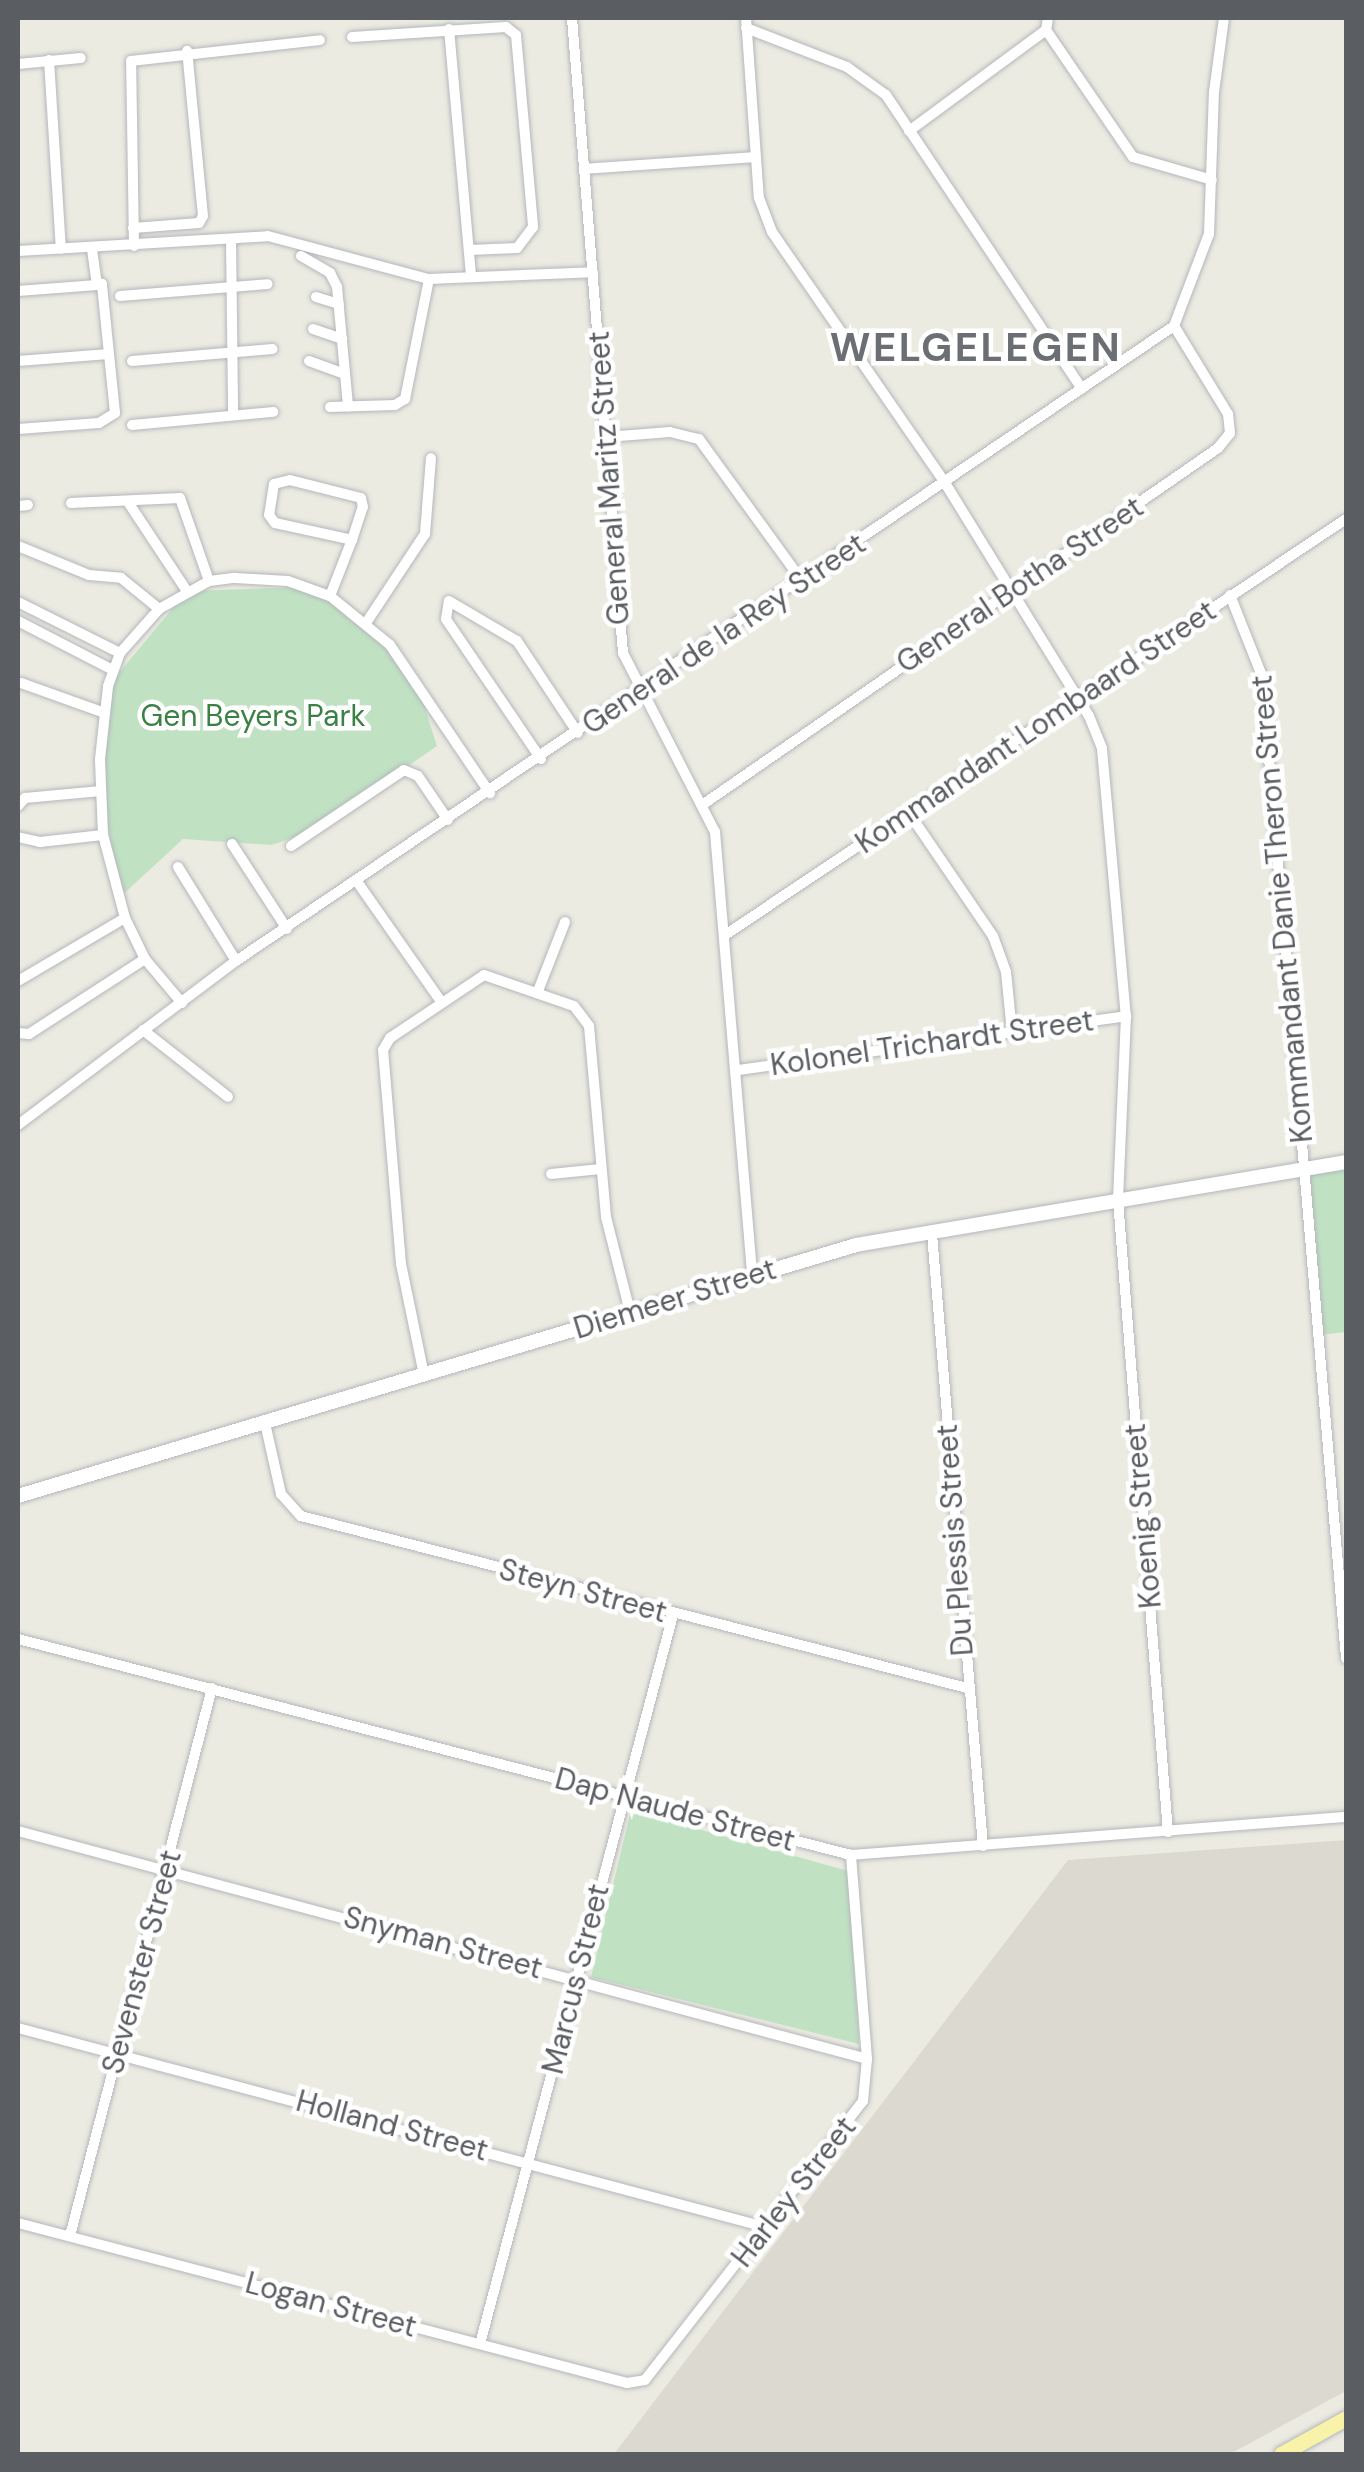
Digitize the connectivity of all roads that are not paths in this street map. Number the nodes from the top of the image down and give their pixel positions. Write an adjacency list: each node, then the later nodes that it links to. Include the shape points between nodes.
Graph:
1 (572, 18): 15 (street, General Maritz Street)
2 (1048, 18): 6 (street)
3 (1224, 18): 16 (street)
4 (746, 23): 13 (street, via 858,72 886,95); 14 (street, Koenig Street)
5 (449, 29): 7 (street); 22 (street); 22 (street, via 506,27 520,46 532,232 514,249)
6 (1046, 30): 13 (street); 16 (street, via 1133,156)
7 (352, 37)
8 (320, 40): 9 (street)
9 (187, 51): 17 (street, via 137,56 128,65); 17 (street, via 203,216 199,222)
10 (81, 58): 11 (street)
11 (49, 60): 12 (street); 21 (street)
12 (18, 64)
13 (910, 131): 45 (street)
14 (755, 157): 15 (street); 54 (street, Koenig Street, via 759,198 779,244)
15 (584, 168): 25 (street, General Maritz Street)
16 (1212, 180): 35 (street, via 1203,255)
17 (134, 228): 19 (street)
18 (231, 239): 19 (street); 27 (street, via 276,236); 30 (street)
19 (134, 246): 20 (street)
20 (92, 248): 21 (street); 28 (street)
21 (61, 249): 23 (street)
22 (469, 250): 26 (street)
23 (18, 251)
24 (301, 256): 34 (street, via 330,273)
25 (592, 272): 26 (street); 52 (street, General Maritz Street)
26 (471, 277): 27 (street)
27 (429, 279): 46 (street, via 405,399 395,406)
28 (97, 284): 31 (street); 40 (street)
29 (268, 284): 30 (street)
30 (234, 289): 32 (street); 39 (street)
31 (18, 291)
32 (120, 296)
33 (316, 297): 34 (street)
34 (338, 304): 37 (street)
35 (1174, 326): 45 (street, General de la Rey Street); 62 (street, General Botha Street, via 1228,414 1230,433 1210,456)
36 (313, 329): 37 (street)
37 (342, 339): 44 (street)
38 (272, 349): 39 (street)
39 (236, 351): 42 (street); 49 (street)
40 (108, 354): 41 (street); 51 (street, via 115,413 106,421)
41 (18, 361)
42 (132, 361)
43 (309, 361): 44 (street)
44 (344, 374): 46 (street)
45 (1082, 389): 54 (street, General de la Rey Street)
46 (348, 406): 47 (street)
47 (330, 407)
48 (273, 412): 49 (street)
49 (232, 415): 50 (street)
50 (132, 425)
51 (18, 429)
52 (607, 437): 61 (street, via 670,432 698,439); 73 (street, General Maritz Street, via 623,653)
53 (431, 458): 69 (street, via 425,534)
54 (945, 483): 61 (street, General de la Rey Street); 62 (street, Koenig Street)
55 (71, 502): 56 (street)
56 (128, 502): 60 (street, via 176,496 186,504); 63 (street)
57 (1346, 519): 64 (street, Kommandant Lombaard Street)
58 (352, 540): 58 (street, via 275,523 269,515 274,484 290,480 360,496); 65 (street)
59 (18, 546): 67 (street, via 90,575 121,578)
60 (209, 581): 63 (street); 65 (street, via 269,578)
61 (802, 581): 73 (street, General de la Rey Street)
62 (1010, 590): 74 (street, Koenig Street); 80 (street, General Botha Street)
63 (187, 592): 67 (street)
64 (1230, 595): 74 (street, Kommandant Lombaard Street); 108 (street, Kommandant Danie Theron Street, via 1262,676)
65 (330, 596): 69 (street)
66 (18, 602): 70 (street)
67 (160, 610): 70 (street)
68 (18, 621): 71 (street)
69 (366, 622): 79 (street, via 390,645)
70 (120, 653): 71 (street)
71 (112, 670): 75 (street)
72 (21, 682): 75 (street)
73 (639, 692): 76 (street, General de la Rey Street); 80 (street, General Maritz Street)
74 (1078, 696): 82 (street, Kommandant Lombaard Street); 100 (street, Koenig Street, via 1106,767)
75 (105, 713): 78 (street)
76 (578, 734): 77 (street, General de la Rey Street); 77 (street, via 516,641 450,601 446,619)
77 (540, 759): 79 (street, General de la Rey Street)
78 (101, 792): 81 (street, via 25,798); 84 (street)
79 (490, 793): 83 (street, General de la Rey Street)
80 (704, 804): 93 (street, General Maritz Street, via 717,843)
81 (18, 806)
82 (908, 812): 93 (street, Kommandant Lombaard Street); 102 (street, via 993,936 1006,972)
83 (448, 820): 87 (street, via 418,776 404,770); 89 (street, General de la Rey Street)
84 (103, 835): 85 (street, via 40,842); 90 (street)
85 (18, 837)
86 (232, 844): 92 (street)
87 (291, 846)
88 (178, 867): 95 (street)
89 (358, 883): 92 (street, General de la Rey Street); 99 (street)
90 (125, 918): 94 (street); 96 (street)
91 (564, 922): 97 (street)
92 (287, 929): 95 (street, General de la Rey Street)
93 (725, 935): 104 (street, General Maritz Street)
94 (146, 959): 98 (street); 103 (street, via 30,1034)
95 (236, 961): 98 (street, General de la Rey Street)
96 (18, 981)
97 (538, 990): 99 (street, via 484,974); 109 (street, via 574,1006 589,1026)
98 (182, 1002): 101 (street, General de la Rey Street)
99 (442, 1003): 115 (street, via 390,1038 383,1057 400,1264)
100 (1126, 1016): 102 (street, Kolonel Trichardt Street); 111 (street, Koenig Street)
101 (143, 1030): 105 (street); 106 (street, General de la Rey Street)
102 (1012, 1032): 104 (street, Kolonel Trichardt Street)
103 (18, 1033)
104 (738, 1070): 113 (street, General Maritz Street)
105 (228, 1096)
106 (18, 1125)
107 (1346, 1162): 108 (street, Diemeer Street)
108 (1306, 1168): 111 (street, Diemeer Street); 120 (street, Kommandant Danie Theron Street)
109 (602, 1169): 110 (street); 114 (street, via 607,1225)
110 (551, 1174)
111 (1118, 1200): 112 (street, Diemeer Street); 126 (street, Koenig Street)
112 (932, 1234): 113 (street, Diemeer Street, via 871,1241); 122 (street, Du Plessis Street)
113 (752, 1275): 114 (street, Diemeer Street)
114 (630, 1312): 115 (street, Diemeer Street)
115 (424, 1375): 116 (street, Diemeer Street)
116 (265, 1423): 117 (street, Diemeer Street, via 177,1442); 118 (street, Steyn Street, via 281,1494 301,1516)
117 (18, 1496)
118 (673, 1615): 122 (street, Steyn Street); 123 (street, Marcus Street)
119 (18, 1638): 121 (street, Dap Naude Street)
120 (1346, 1658)
121 (212, 1688): 123 (street, Dap Naude Street); 129 (street, Sevenster Street)
122 (966, 1688): 127 (street, Du Plessis Street)
123 (623, 1796): 128 (street, Dap Naude Street); 130 (street, Marcus Street)
124 (1346, 1818): 126 (street, Dap Naude Street)
125 (18, 1831): 129 (street, Snyman Street)
126 (1168, 1832): 127 (street, Dap Naude Street)
127 (984, 1846): 128 (street, Dap Naude Street)
128 (851, 1855): 133 (street, Harley Street)
129 (166, 1870): 130 (street, Snyman Street); 132 (street, Sevenster Street)
130 (576, 1978): 133 (street, Snyman Street); 134 (street, Marcus Street)
131 (18, 2028): 132 (street, Holland Street)
132 (118, 2054): 134 (street, Holland Street); 137 (street, Sevenster Street)
133 (867, 2060): 136 (street, Harley Street, via 860,2109)
134 (530, 2162): 136 (street, Holland Street); 138 (street, Marcus Street)
135 (18, 2222): 137 (street, Logan Street)
136 (764, 2227): 139 (street, Harley Street)
137 (70, 2236): 138 (street, Logan Street)
138 (480, 2344): 139 (street, Logan Street, via 628,2383)
139 (645, 2380)
140 (1346, 2418): 141 (main road)
141 (1281, 2454)

